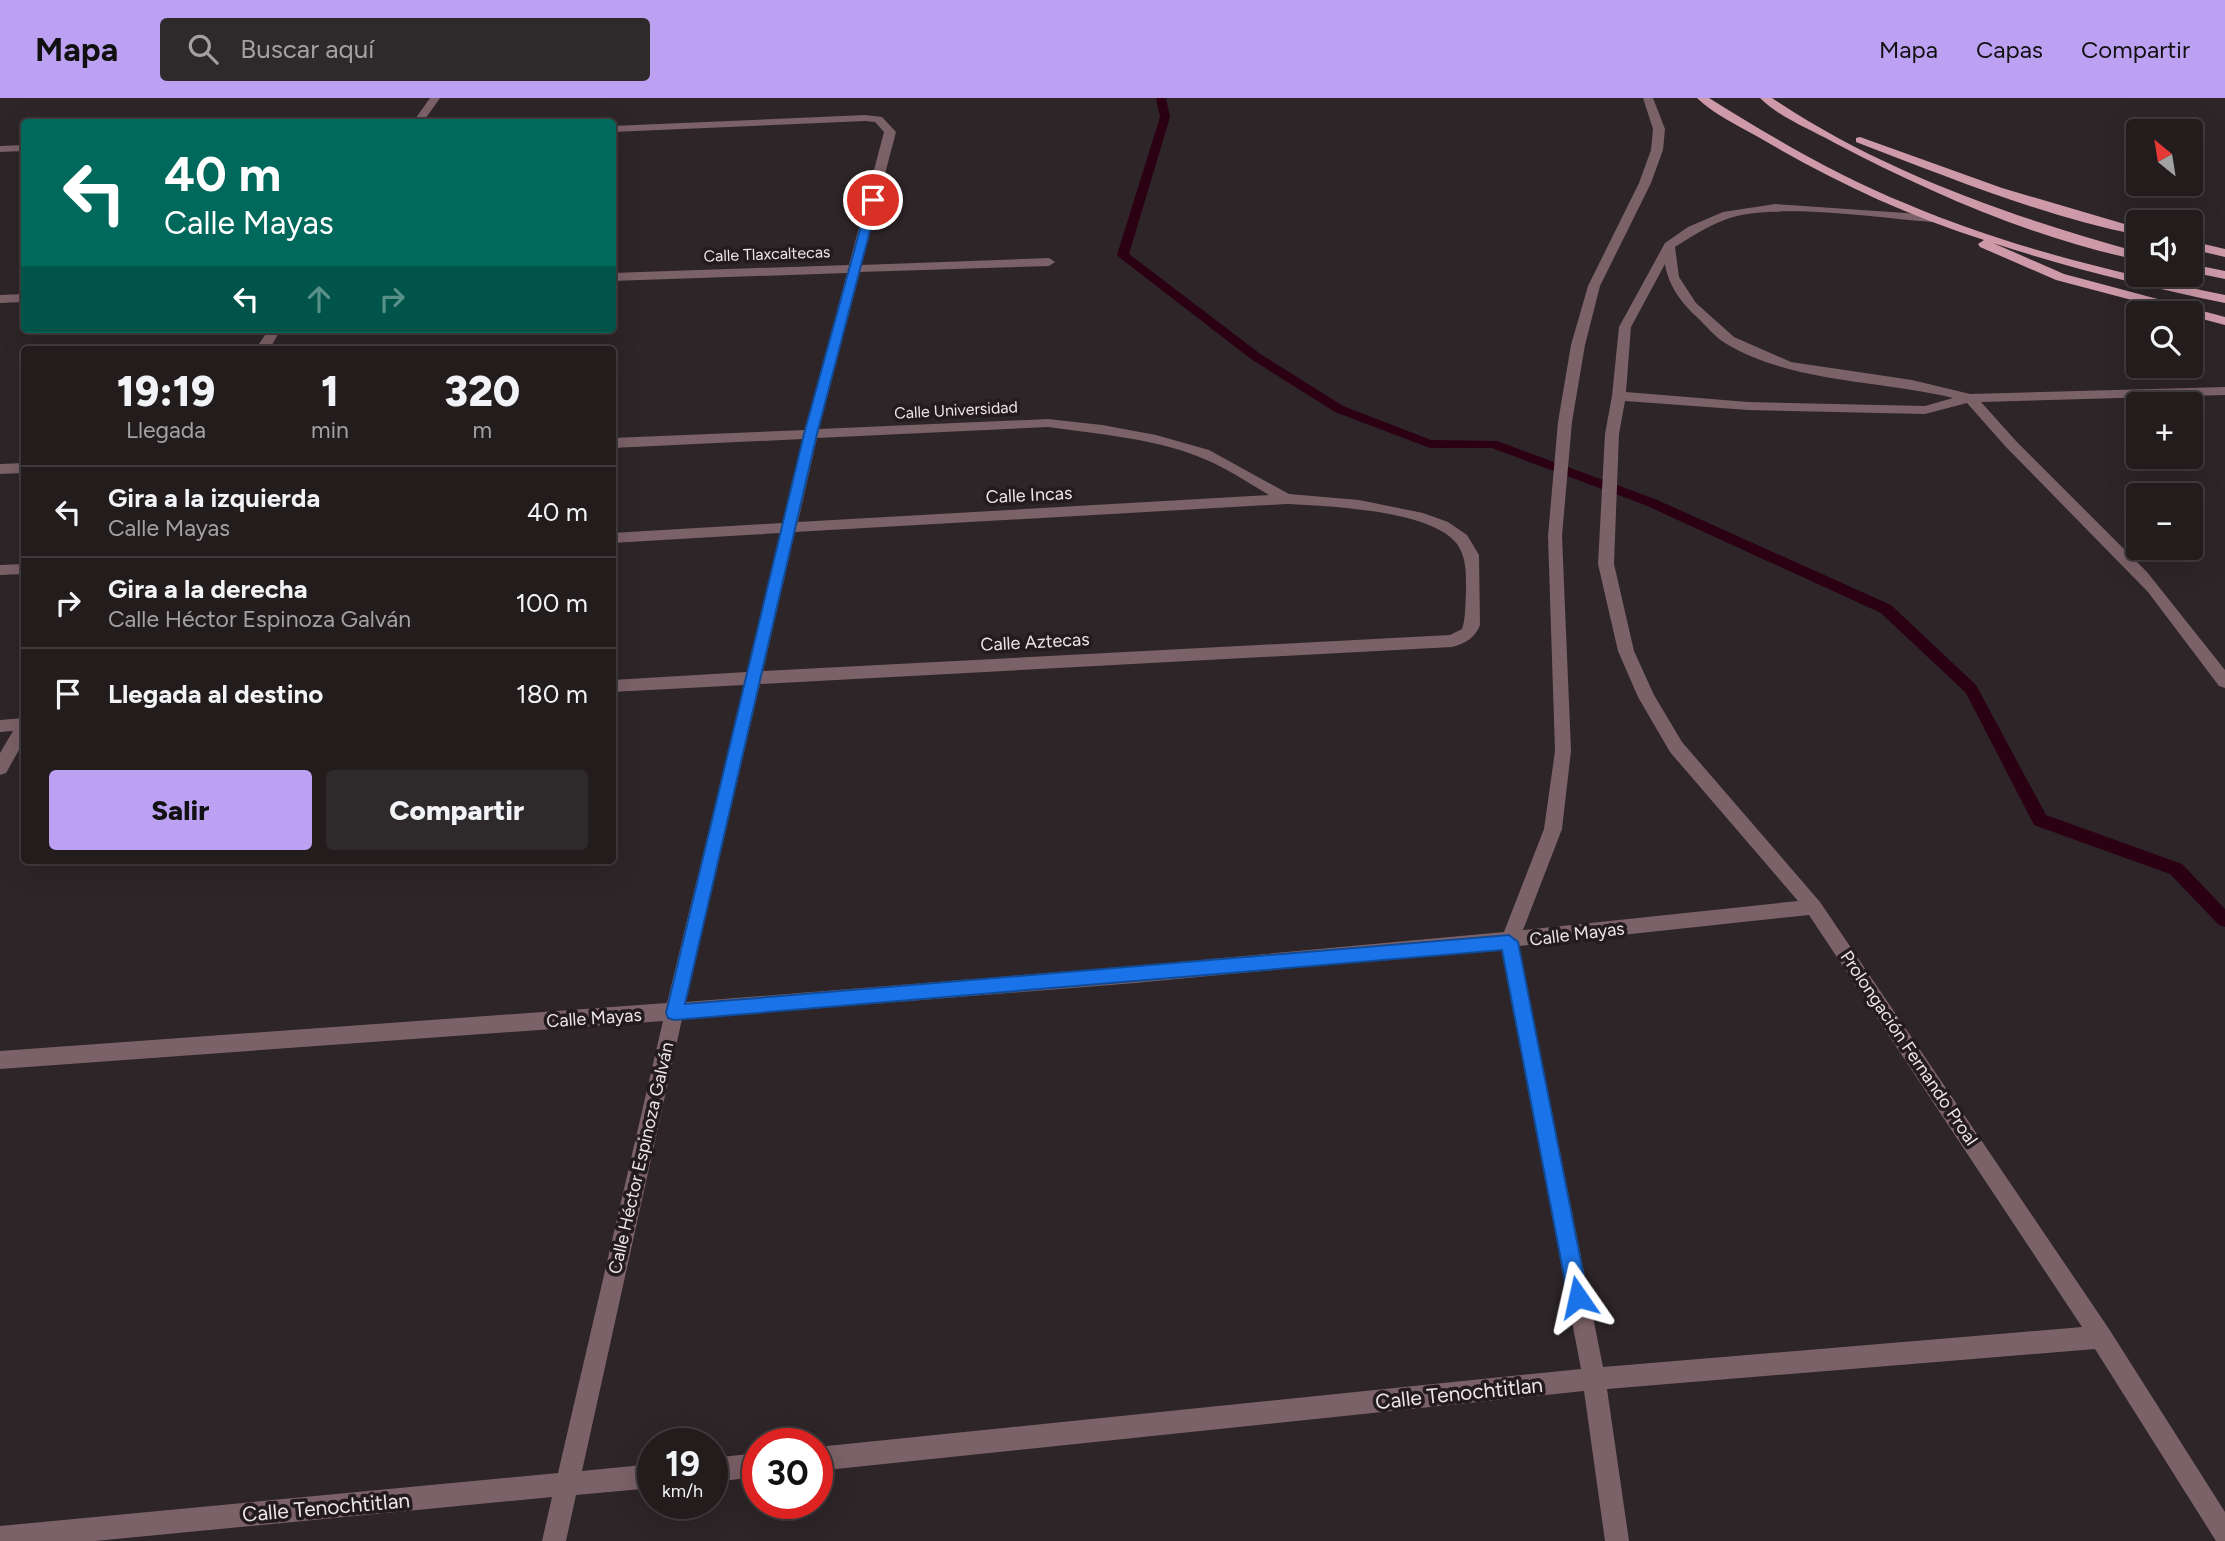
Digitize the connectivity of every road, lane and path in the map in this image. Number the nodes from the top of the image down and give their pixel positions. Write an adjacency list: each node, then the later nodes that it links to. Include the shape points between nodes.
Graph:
1 (435, 98): 6 (street)
2 (1648, 98): 46 (street, via 1659,129 1657,150 1594,286 1565,422 1555,536 1563,751 1553,829)
3 (1702, 98): 10 (main road, via 1838,176)
4 (1765, 98): 5 (main road)
5 (1783, 111): 11 (main road, via 1933,169); 14 (main road, via 1910,178 1980,208)
6 (420, 119)
7 (616, 129): 17 (street, Calle Héctor Espinoza Galván, via 865,118 886,124 890,132)
8 (21, 148): 9 (street)
9 (0, 149)
10 (1931, 218): 12 (street, via 1775,208 1727,215); 23 (main road, via 2092,268); 24 (main road, via 2036,269)
11 (2126, 229)
12 (1669, 246): 26 (street, Prolongación Fernando Proal, via 1625,327); 27 (street, via 1673,277 1690,305 1729,340 1788,366 1912,384)
13 (2203, 248): 15 (main road)
14 (2126, 253)
15 (2225, 253)
16 (1049, 262): 17 (street, Calle Tlaxcaltecas)
17 (856, 269): 20 (street, Calle Tlaxcaltecas); 28 (street, Calle Héctor Espinoza Galván)
18 (2203, 270): 19 (main road)
19 (2225, 275)
20 (616, 277)
21 (21, 298): 22 (street)
22 (0, 299)
23 (2225, 299)
24 (2225, 321)
25 (2225, 391): 27 (street)
26 (1619, 396): 27 (street, via 1748,406 1926,410); 45 (street, Prolongación Fernando Proal, via 1612,434 1606,564 1626,651 1646,697 1676,747)
27 (1970, 398): 39 (street, via 2001,436 2144,578)
28 (811, 434): 29 (street, Calle Universidad); 32 (street, Calle Universidad, via 1060,424 1191,449); 33 (street, Calle Héctor Espinoza Galván)
29 (616, 443)
30 (21, 468): 31 (street)
31 (0, 469)
32 (1286, 499): 33 (street, Calle Incas); 37 (street, Calle Incas, via 1416,514 1463,541 1471,554 1472,625)
33 (788, 529): 34 (street, Calle Incas); 38 (street, Calle Héctor Espinoza Galván)
34 (616, 538)
35 (21, 569): 36 (street)
36 (0, 570)
37 (1460, 639): 38 (street, Calle Aztecas)
38 (754, 676): 40 (street, Calle Aztecas); 47 (street, Calle Héctor Espinoza Galván)
39 (2225, 682)
40 (616, 686)
41 (0, 726): 42 (street)
42 (21, 726)
43 (21, 731): 44 (street)
44 (0, 768)
45 (1814, 906): 46 (street, Calle Mayas); 49 (street, Prolongación Fernando Proal)
46 (1509, 942): 47 (street, Calle Mayas); 50 (street)
47 (674, 1013): 48 (street, Calle Mayas); 53 (street, Calle Héctor Espinoza Galván)
48 (0, 1060)
49 (2101, 1337): 50 (street, Calle Tenochtitlan); 54 (street, Prolongación Fernando Proal)
50 (1594, 1379): 51 (street, Calle Tenochtitlan); 57 (street)
51 (833, 1457)
52 (637, 1478): 53 (street, Calle Tenochtitlan)
53 (568, 1485): 55 (street, Calle Tenochtitlan); 56 (street, Calle Héctor Espinoza Galván)
54 (2225, 1534)
55 (0, 1538)
56 (555, 1541)
57 (1617, 1541)

